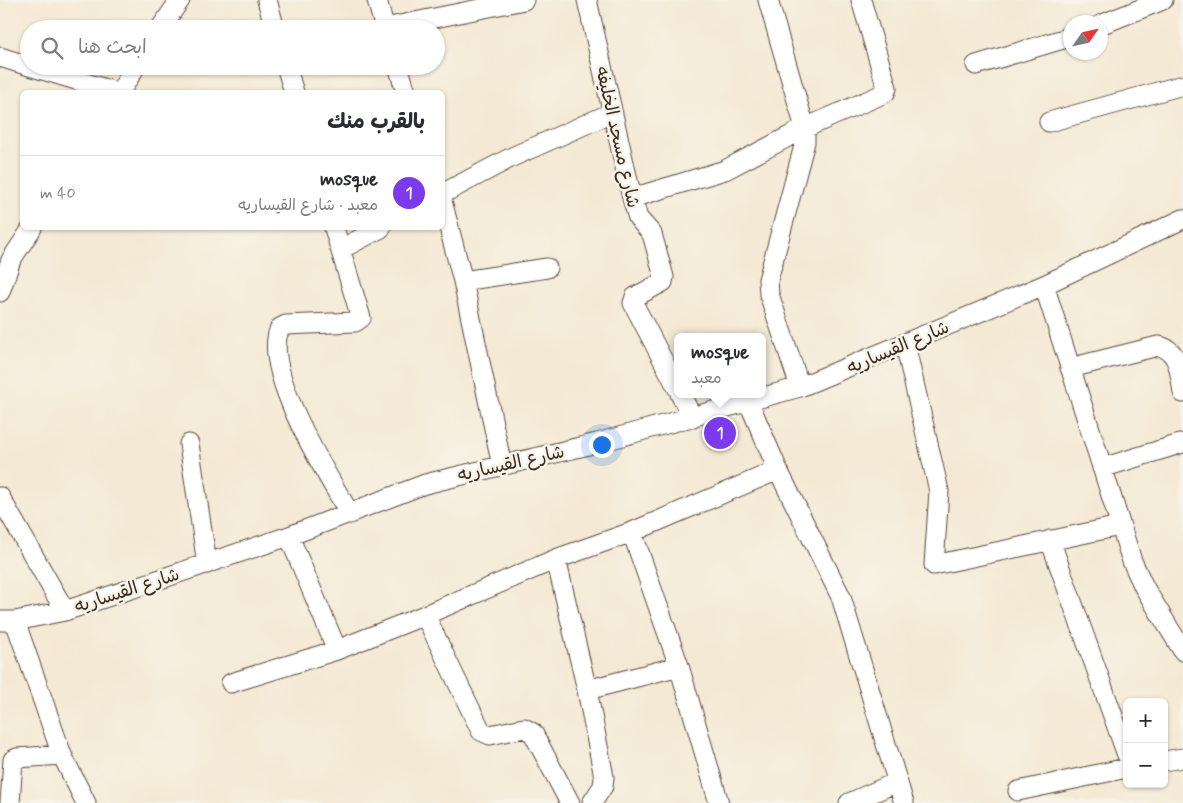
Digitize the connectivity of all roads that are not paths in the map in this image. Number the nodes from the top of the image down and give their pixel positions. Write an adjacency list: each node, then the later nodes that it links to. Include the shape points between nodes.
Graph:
1 (267, 0): 10 (street)
2 (378, 0): 11 (street)
3 (524, 0): 12 (street)
4 (587, 0): 27 (street, شارع مسجد الخليفه)
5 (768, 0): 29 (street)
6 (860, 0): 29 (street, via 887,88 885,93)
7 (1163, 0): 13 (street)
8 (173, 3): 9 (street)
9 (164, 20)
10 (273, 20)
11 (383, 20)
12 (428, 20)
13 (1108, 22)
14 (1063, 39): 17 (street)
15 (0, 58): 16 (street)
16 (20, 64)
17 (976, 66)
18 (59, 75): 23 (street)
19 (130, 75): 24 (street)
20 (289, 75): 25 (street)
21 (401, 75): 26 (street)
22 (1183, 85): 28 (street)
23 (109, 90)
24 (121, 90)
25 (293, 90)
26 (405, 90)
27 (611, 113): 30 (street, via 512,157); 31 (street, شارع مسجد الخليفه)
28 (1049, 122)
29 (804, 128): 31 (street, via 725,170); 46 (street, via 805,142 768,280 769,294)
30 (445, 192)
31 (632, 198): 45 (street, شارع مسجد الخليفه, via 638,218 652,234 664,280 635,296 633,303)
32 (445, 212): 40 (street)
33 (1183, 219): 41 (street, شارع القيساريه)
34 (30, 230): 38 (street)
35 (335, 230): 37 (street)
36 (377, 230): 37 (street)
37 (340, 249): 57 (street, via 361,318 355,322 286,325 277,334 279,366 288,398 311,447)
38 (5, 258): 42 (street)
39 (547, 268): 40 (street)
40 (463, 281): 53 (street)
41 (1044, 285): 43 (street, شارع القيساريه); 44 (street)
42 (0, 292)
43 (905, 344): 46 (street, شارع القيساريه); 61 (street, via 939,491 934,565)
44 (1070, 368): 47 (street, via 1164,347 1174,356); 54 (street)
45 (674, 381)
46 (800, 388): 49 (street, شارع القيساريه)
47 (1183, 393)
48 (682, 398): 50 (street)
49 (749, 403): 50 (street, شارع القيساريه); 55 (street)
50 (693, 418): 53 (street, شارع القيساريه)
51 (1183, 443): 54 (street)
52 (189, 444): 63 (street)
53 (502, 466): 57 (street, شارع القيساريه, via 425,484)
54 (1102, 468): 58 (street)
55 (778, 470): 59 (street); 77 (street, via 841,597)
56 (0, 497): 64 (street)
57 (350, 514): 60 (street, شارع القيساريه)
58 (1120, 526): 61 (street); 68 (street, via 1144,587)
59 (632, 532): 62 (street); 69 (street)
60 (289, 536): 63 (street, شارع القيساريه); 67 (street)
61 (1050, 540): 72 (street)
62 (556, 559): 65 (street); 71 (street)
63 (207, 564): 64 (street, شارع القيساريه)
64 (65, 611): 66 (street, شارع القيساريه)
65 (425, 616): 67 (street); 82 (street, via 481,731 490,735 529,729)
66 (8, 621): 73 (street)
67 (337, 650): 70 (street)
68 (1183, 651)
69 (678, 666): 71 (street); 83 (street)
70 (231, 683)
71 (587, 690): 79 (street, via 604,777)
72 (1123, 745)
73 (62, 756): 80 (street, via 13,760); 81 (street)
74 (1183, 758): 75 (street)
75 (1168, 760)
76 (1123, 769): 78 (street)
77 (897, 782): 84 (street); 85 (street)
78 (1018, 791)
79 (598, 801)
80 (10, 803)
81 (86, 803)
82 (570, 803)
83 (719, 803)
84 (849, 803)
85 (904, 803)

